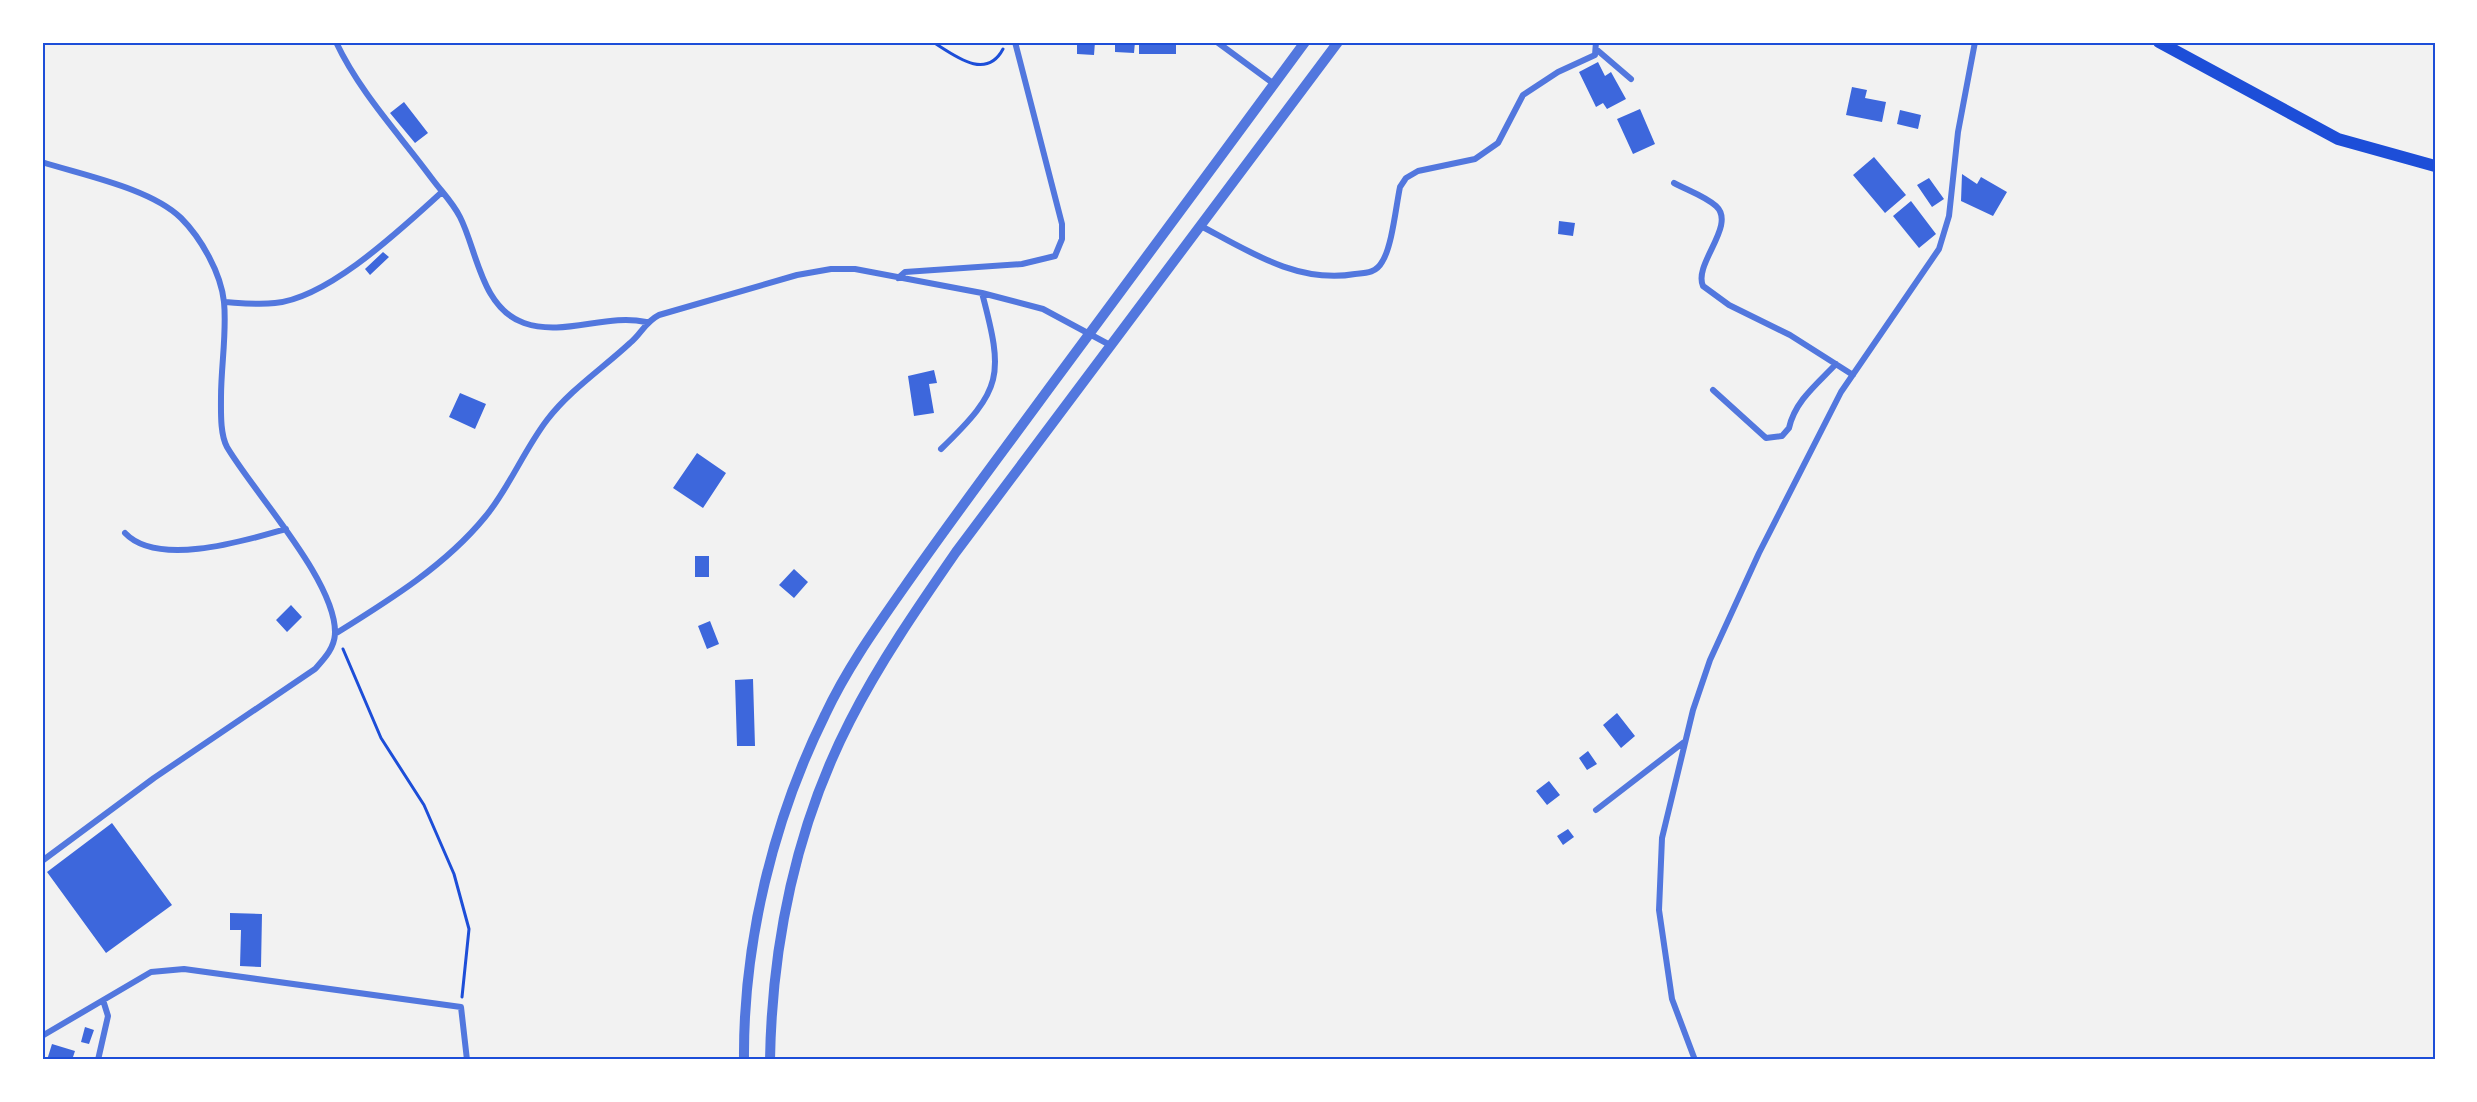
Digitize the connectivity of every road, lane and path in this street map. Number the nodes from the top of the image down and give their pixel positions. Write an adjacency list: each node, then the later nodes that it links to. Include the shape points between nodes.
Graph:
1 (336, 42): 16 (street, via 353,75)
2 (933, 42): 3 (path, via 975,65 988,66 999,58)
3 (1007, 42)
4 (1015, 42): 18 (street, via 1062,224 1062,239 1055,256 1022,264 905,272)
5 (1217, 42): 12 (street)
6 (1305, 42): 12 (street)
7 (1338, 42): 17 (street)
8 (1975, 42): 25 (street, via 1958,132 1949,216 1939,249)
9 (2159, 42): 14 (main road, via 2338,139)
10 (1596, 45): 11 (street); 17 (street, via 1595,55 1558,72 1523,96 1498,143 1475,159 1418,171 1406,178 1400,187 1388,252 1373,271 1312,275 1274,264)
11 (1631, 79)
12 (1274, 84): 22 (street)
13 (42, 162): 20 (street, via 132,191 160,203 181,218 206,252)
14 (2435, 166)
15 (1674, 183): 24 (street, via 1716,206 1722,214 1722,224 1702,274 1703,286 1729,305 1790,334)
16 (442, 192): 20 (street, via 359,261 303,296 276,303); 21 (street, via 460,218 475,262 497,301 510,315 524,323 565,327 631,319)
17 (1201, 226): 23 (street)
18 (898, 278): 19 (street); 21 (street, via 855,268 808,273)
19 (982, 293): 22 (street, via 1042,309); 27 (street, via 996,352 991,390 979,410)
20 (224, 302): 28 (street, via 220,411 226,444)
21 (646, 322): 30 (street, via 632,342 565,398 526,449 486,516 454,549 409,586)
22 (1090, 334): 23 (street); 39 (street, via 866,642 825,715 776,844 756,925)
23 (1110, 345): 40 (street, via 950,561 899,635 849,723 818,795 782,919 771,1012)
24 (1836, 364): 25 (street); 26 (street, via 1800,401 1792,412 1789,428 1774,439 1766,438)
25 (1852, 375): 31 (street, via 1796,477 1710,660)
26 (1713, 390)
27 (941, 449)
28 (286, 529): 29 (street, via 240,542 163,549 131,539); 30 (street, via 333,615)
29 (125, 533)
30 (335, 634): 33 (street, via 332,647 315,669 154,778); 35 (path, via 351,662 381,738 424,805 454,874 470,929)
31 (1684, 742): 32 (street); 41 (street, via 1662,838 1659,910 1672,999)
32 (1596, 810)
33 (42, 861)
34 (103, 1000): 35 (street, via 151,972 184,969); 36 (street); 37 (street, via 108,1016)
35 (461, 1007): 38 (street)
36 (42, 1036)
37 (98, 1060)
38 (467, 1060)
39 (744, 1060)
40 (770, 1060)
41 (1695, 1060)

